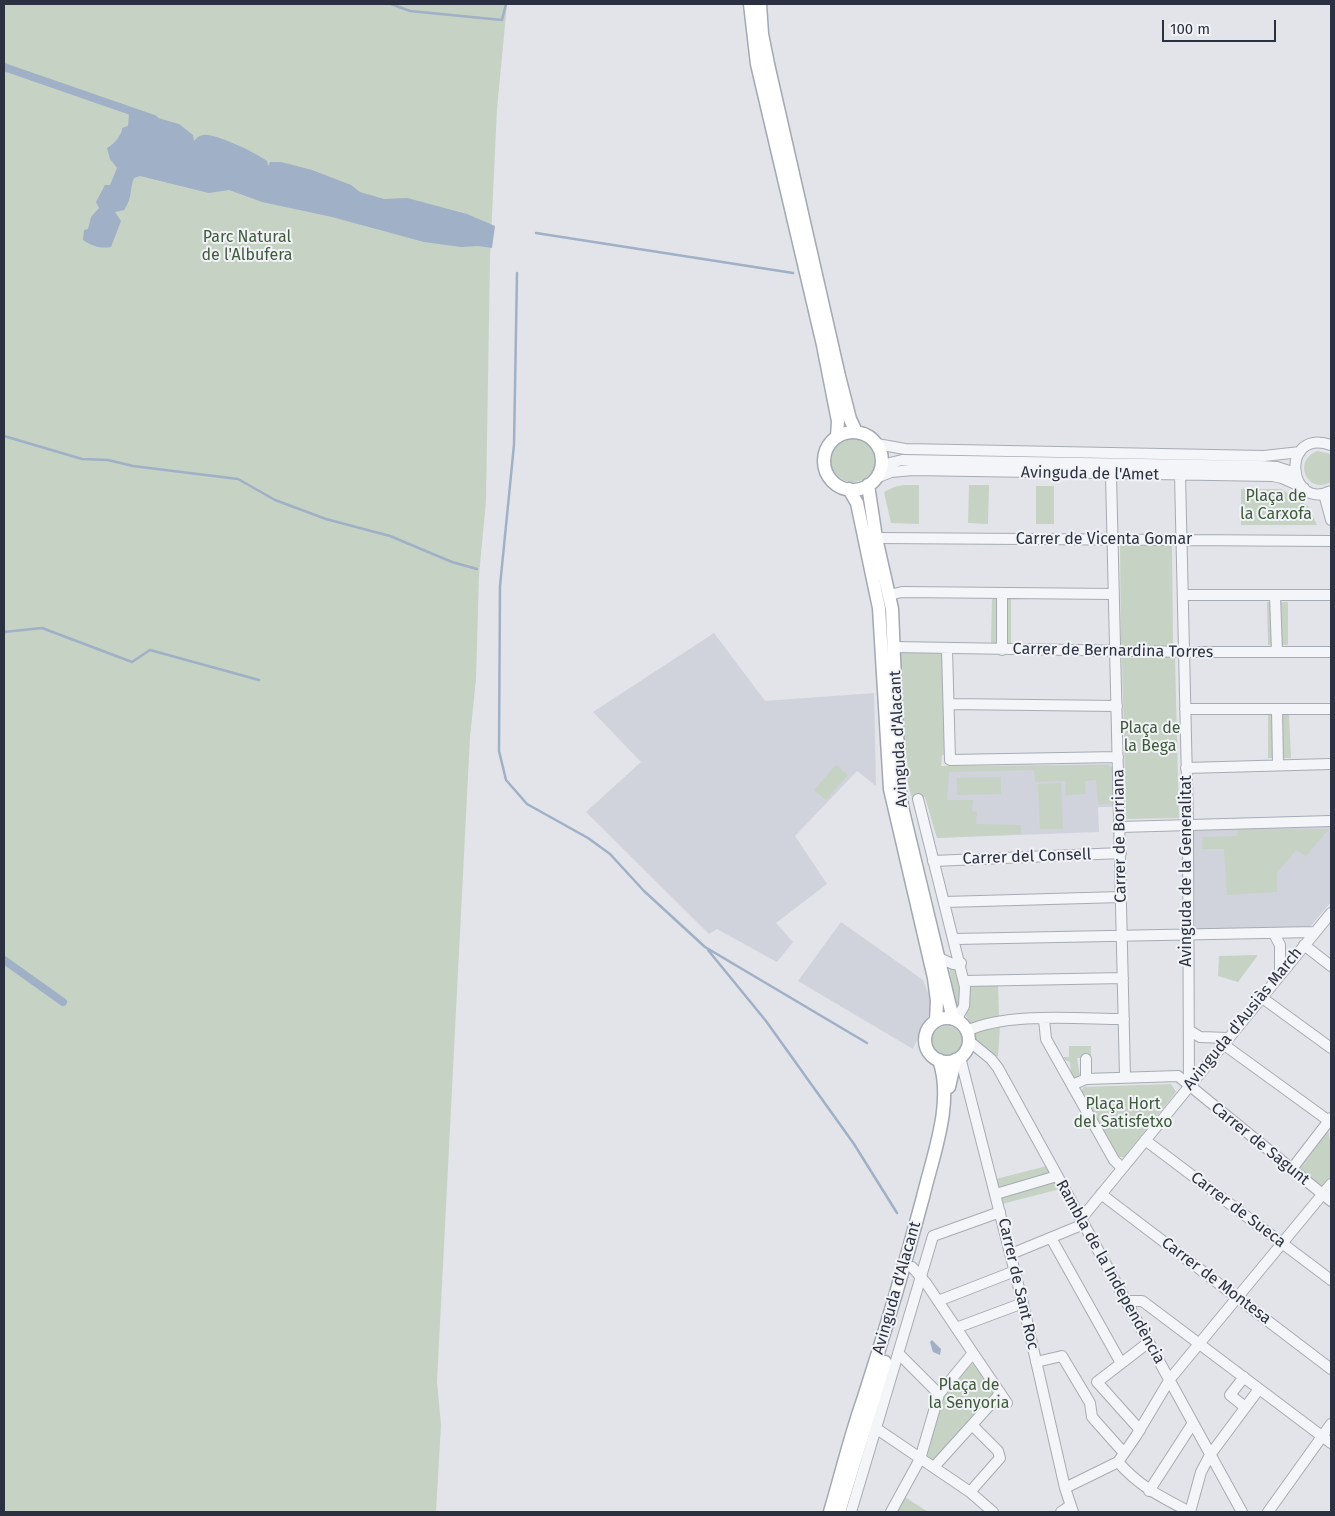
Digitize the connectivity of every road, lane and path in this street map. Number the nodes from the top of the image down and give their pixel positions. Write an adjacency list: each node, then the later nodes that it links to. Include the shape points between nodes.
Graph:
1 (750, 4): 4 (main road, via 757,64 823,345 838,421)
2 (760, 4): 3 (main road, via 768,64 837,367)
3 (856, 432): 4 (main road); 5 (main road)
4 (837, 437): 13 (main road, via 825,452 826,472 835,483)
5 (877, 444): 7 (street, Avinguda de l'Amet, via 905,449 1264,456); 11 (main road, via 882,460)
6 (1331, 446): 7 (street, Avinguda de l'Amet, via 1316,443)
7 (1300, 452): 8 (street, via 1294,466)
8 (1295, 473): 11 (street, Avinguda de l'Amet, via 1267,466 902,460 892,461); 12 (street)
9 (1111, 474): 10 (street, Avinguda de l'Amet); 11 (street, Avinguda de l'Amet, via 901,470); 17 (street, Carrer de Borriana)
10 (1180, 475): 12 (street, Avinguda de l'Amet, via 1272,476); 18 (street, Avinguda de la Generalitat)
11 (875, 477): 13 (main road, via 859,489); 16 (main road, Avinguda d'Alacant)
12 (1304, 488): 14 (street, Avinguda de l'Amet, via 1316,494)
13 (849, 489): 67 (main road, Avinguda d'Alacant, via 857,503 879,608 890,789 934,978 938,1001)
14 (1328, 493): 15 (street)
15 (1331, 520)
16 (876, 538): 17 (street, Carrer de Vicenta Gomar); 22 (main road, Avinguda d'Alacant)
17 (1113, 540): 18 (street, Carrer de Vicenta Gomar); 21 (street, Carrer de Borriana)
18 (1181, 541): 19 (street, Carrer de Vicenta Gomar); 23 (street, Avinguda de la Generalitat)
19 (1331, 541)
20 (1002, 593): 21 (street); 22 (street, via 902,592); 28 (street)
21 (1114, 594): 29 (street, Carrer de Borriana)
22 (889, 595): 26 (main road, Avinguda d'Alacant)
23 (1182, 595): 24 (street); 30 (street, Avinguda de la Generalitat)
24 (1276, 595): 25 (street); 31 (street)
25 (1331, 595)
26 (894, 647): 27 (street, Carrer de Bernardina Torres); 57 (main road, Avinguda d'Alacant, via 902,807)
27 (947, 649): 28 (street, Carrer de Bernardina Torres); 33 (street)
28 (1002, 650): 29 (street, Carrer de Bernardina Torres)
29 (1116, 650): 30 (street, Carrer de Bernardina Torres); 34 (street, Carrer de Borriana)
30 (1184, 652): 31 (street, Carrer de Bernardina Torres); 35 (street, Avinguda de la Generalitat)
31 (1277, 652): 32 (street, Carrer de Bernardina Torres)
32 (1331, 652)
33 (949, 704): 34 (street); 38 (street, via 950,760 953,762)
34 (1117, 706): 38 (street, Carrer de Borriana)
35 (1185, 709): 36 (street); 41 (street, Avinguda de la Generalitat)
36 (1277, 709): 37 (street); 40 (street)
37 (1331, 709)
38 (1118, 758): 45 (street, Carrer de Borriana)
39 (1331, 764): 40 (street)
40 (1278, 766): 41 (street)
41 (1186, 768): 44 (street, Avinguda de la Generalitat)
42 (918, 799): 47 (street, Avinguda d'Alacant)
43 (1331, 821): 44 (street)
44 (1188, 825): 45 (street); 52 (street, Avinguda de la Generalitat)
45 (1120, 827): 46 (street, Carrer de Borriana)
46 (1121, 853): 47 (street, Carrer del Consell); 48 (street, Carrer de Borriana)
47 (933, 861): 49 (street, Avinguda d'Alacant)
48 (1122, 897): 49 (street); 54 (street, Carrer de Borriana)
49 (945, 902): 55 (street, Avinguda d'Alacant)
50 (1330, 917): 51 (street, Avinguda d'Ausiàs March)
51 (1315, 932): 53 (street); 56 (street, Avinguda d'Ausiàs March)
52 (1187, 934): 53 (street); 54 (street); 68 (street, Avinguda de la Generalitat)
53 (1274, 934): 60 (street, via 1280,945)
54 (1122, 935): 55 (street); 61 (street, Carrer de Borriana)
55 (955, 939): 58 (street, Avinguda d'Alacant)
56 (1304, 945): 59 (street); 60 (street, Avinguda d'Ausiàs March)
57 (939, 958): 58 (street, via 953,964); 65 (main road, Avinguda d'Alacant)
58 (960, 963): 62 (street, Avinguda d'Alacant)
59 (1331, 966)
60 (1280, 974): 63 (street, Avinguda d'Ausiàs March)
61 (1123, 978): 62 (street); 66 (street, Carrer de Borriana)
62 (964, 981): 65 (street, Avinguda d'Alacant, via 964,1006)
63 (1262, 997): 70 (street, Avinguda d'Ausiàs March); 71 (street)
64 (1044, 1019): 66 (street); 69 (street, via 987,1024); 77 (street, via 1046,1039)
65 (955, 1020): 67 (main road); 69 (main road)
66 (1124, 1020): 75 (street, Carrer de Borriana)
67 (936, 1021): 74 (main road, via 925,1038 928,1051)
68 (1190, 1031): 70 (street, via 1200,1037); 78 (street, Avinguda de la Generalitat)
69 (968, 1036): 72 (main road, via 965,1052); 84 (street, Rambla de la Independència, via 998,1068)
70 (1225, 1041): 78 (street, Avinguda d'Ausiàs March); 79 (street)
71 (1331, 1048)
72 (958, 1058): 74 (main road); 86 (street, Carrer de Sant Roc); 94 (main road, Avinguda d'Alacant, via 950,1078 944,1134)
73 (1086, 1059): 76 (street)
74 (939, 1060): 132 (main road, Avinguda d'Alacant, via 944,1077 935,1146 888,1327)
75 (1124, 1077): 76 (street, Carrer de Sagunt); 78 (street, Carrer de Sagunt, via 1178,1076)
76 (1086, 1079): 77 (street)
77 (1072, 1085): 82 (street, via 1114,1160)
78 (1189, 1086): 81 (street, Avinguda d'Ausiàs March); 83 (street, Carrer de Sagunt)
79 (1330, 1120): 80 (street); 83 (street)
80 (1331, 1133)
81 (1144, 1140): 82 (street, Avinguda d'Ausiàs March); 92 (street, Carrer de Sueca)
82 (1122, 1168): 87 (street, Avinguda d'Ausiàs March)
83 (1291, 1170): 88 (street, Carrer de Sagunt)
84 (1057, 1176): 86 (street); 90 (street, Rambla de la Independència)
85 (1331, 1184): 88 (street)
86 (996, 1194): 89 (street, Carrer de Sant Roc)
87 (1101, 1194): 90 (street, Avinguda d'Ausiàs March); 98 (street, Carrer de Montesa)
88 (1328, 1198): 92 (street)
89 (1000, 1212): 93 (street, Carrer de Sant Roc); 96 (street, Avinguda d'Alacant, via 933,1236)
90 (1082, 1221): 91 (street); 100 (street, Rambla de la Independència)
91 (1051, 1238): 93 (street); 108 (street)
92 (1283, 1243): 97 (street, Carrer de Sueca); 98 (street)
93 (1011, 1254): 95 (street, Carrer de Sant Roc)
94 (912, 1267): 96 (street); 133 (main road, Avinguda d'Alacant)
95 (1015, 1271): 99 (street); 101 (street, Carrer de Sant Roc)
96 (922, 1278): 99 (street); 105 (street, Avinguda d'Alacant)
97 (1331, 1280)
98 (1238, 1297): 104 (street); 109 (street, Carrer de Montesa)
99 (938, 1301): 102 (street)
100 (1126, 1301): 103 (street, Rambla de la Independència); 104 (street, via 1142,1301)
101 (1022, 1303): 102 (street); 107 (street, Carrer de Sant Roc)
102 (956, 1328): 106 (street)
103 (1149, 1342): 108 (street); 111 (street, Rambla de la Independència)
104 (1200, 1343): 110 (street); 111 (street)
105 (898, 1353): 114 (street); 120 (street, Avinguda d'Alacant)
106 (973, 1353): 113 (street); 114 (street)
107 (1036, 1362): 123 (street, via 1062,1356 1090,1403 1092,1417); 128 (street, Carrer de Sant Roc)
108 (1121, 1363): 121 (street, via 1097,1382)
109 (1331, 1369)
110 (1244, 1377): 112 (street); 116 (street, via 1230,1395)
111 (1170, 1379): 117 (street, Rambla de la Independència); 121 (street)
112 (1259, 1389): 116 (street); 122 (street)
113 (999, 1391): 115 (street); 119 (street)
114 (939, 1394): 125 (street)
115 (1007, 1402)
116 (1245, 1407): 124 (street)
117 (1193, 1424): 124 (street, Rambla de la Independència); 129 (street)
118 (1331, 1424): 122 (street)
119 (972, 1425): 127 (street); 130 (street, via 998,1451 1000,1458)
120 (877, 1429): 125 (street); 134 (street, Avinguda d'Alacant)
121 (1140, 1430): 123 (street)
122 (1327, 1440): 139 (street)
123 (1124, 1453): 126 (street)
124 (1210, 1455): 137 (street, via 1201,1472); 138 (street, Rambla de la Independència)
125 (920, 1459): 127 (street); 135 (street)
126 (1118, 1462): 128 (street); 129 (street, via 1134,1480)
127 (934, 1467): 130 (street)
128 (1065, 1488): 131 (street, Carrer de Sant Roc)
129 (1150, 1491): 137 (street)
130 (970, 1492): 136 (street)
131 (1068, 1510)
132 (830, 1512)
133 (839, 1512)
134 (851, 1512)
135 (891, 1512)
136 (993, 1512)
137 (1190, 1512)
138 (1242, 1512)
139 (1268, 1512)

